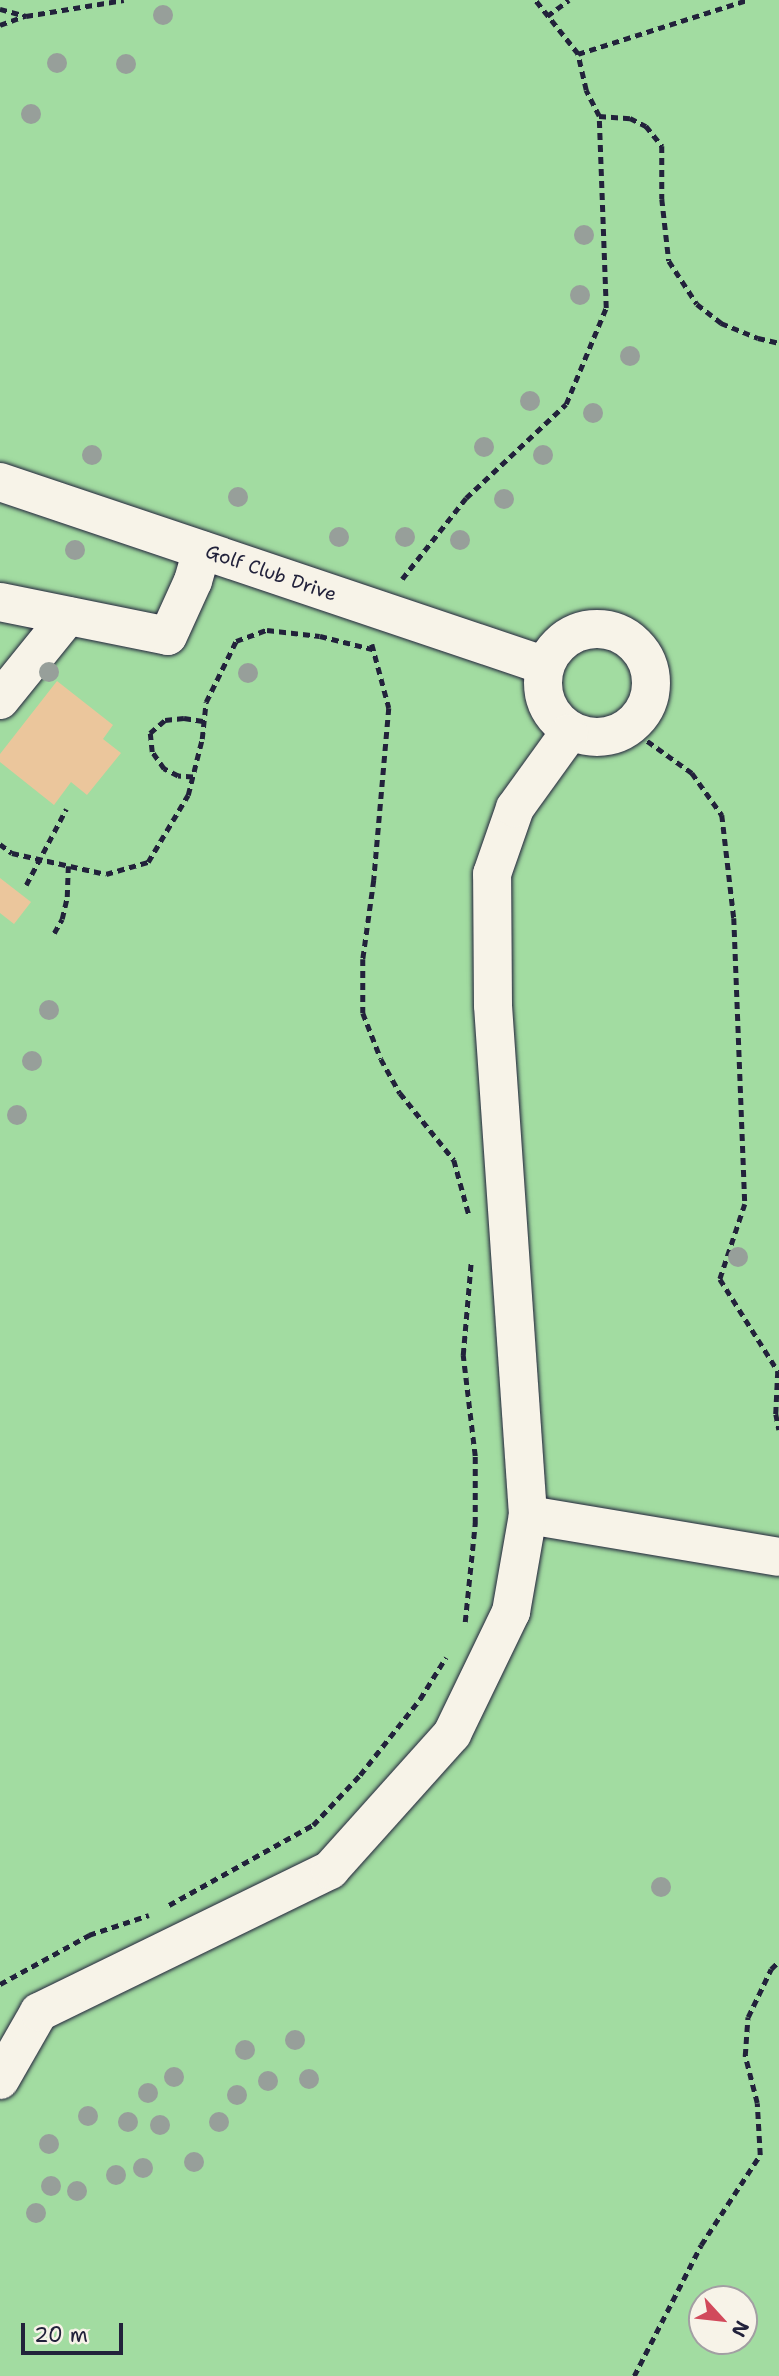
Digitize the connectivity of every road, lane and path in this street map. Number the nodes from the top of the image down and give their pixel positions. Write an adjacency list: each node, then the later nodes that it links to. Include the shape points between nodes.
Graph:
1 (124, 0): 6 (path)
2 (535, 0): 7 (path)
3 (569, 0): 7 (path)
4 (747, 0): 9 (path)
5 (0, 9): 6 (path)
6 (26, 16): 8 (path)
7 (547, 16): 9 (path)
8 (0, 25)
9 (578, 54): 10 (path, via 586,90)
10 (599, 116): 11 (path, via 630,118 646,126 662,146 669,261 697,304 721,323); 15 (path, via 606,308 566,404 466,498)
11 (779, 343)
12 (0, 482): 13 (street, Golf Club Drive)
13 (202, 550): 15 (street, Golf Club Drive); 16 (street, via 168,636)
14 (0, 602): 16 (street)
15 (376, 609): 17 (path); 18 (street, Golf Club Drive)
16 (68, 616): 19 (street)
17 (372, 649): 20 (path, via 320,636 267,630 236,641 206,702); 30 (path, via 389,708 363,959 363,1013 400,1093 454,1160)
18 (543, 665): 21 (street, via 567,635 580,632 606,627 639,646 653,682 641,719); 22 (street, via 544,704)
19 (0, 700)
20 (204, 721): 23 (path); 23 (path, via 165,720 150,733 152,752 164,769)
21 (628, 727): 22 (street, via 608,739); 32 (path, via 692,773 722,815 734,918 745,1204 720,1279)
22 (569, 733): 34 (street, via 515,808 492,874 493,1005)
23 (193, 777): 27 (path, via 188,795 148,862 106,874)
24 (66, 809): 26 (path)
25 (0, 844): 26 (path, via 12,853)
26 (41, 860): 27 (path); 28 (path)
27 (68, 866): 29 (path, via 67,897)
28 (26, 886)
29 (54, 933)
30 (471, 1222)
31 (473, 1247): 36 (path, via 463,1355 475,1456 475,1524)
32 (778, 1371): 33 (path)
33 (779, 1430)
34 (528, 1515): 35 (street); 40 (street, via 511,1612 452,1734 330,1870 39,2012)
35 (779, 1557)
36 (464, 1626)
37 (452, 1647): 39 (path, via 420,1699 313,1825 169,1905 89,1935)
38 (779, 1961): 41 (path, via 748,2017 744,2056 757,2103 760,2155 701,2245)
39 (0, 1984)
40 (0, 2080)
41 (634, 2376)

